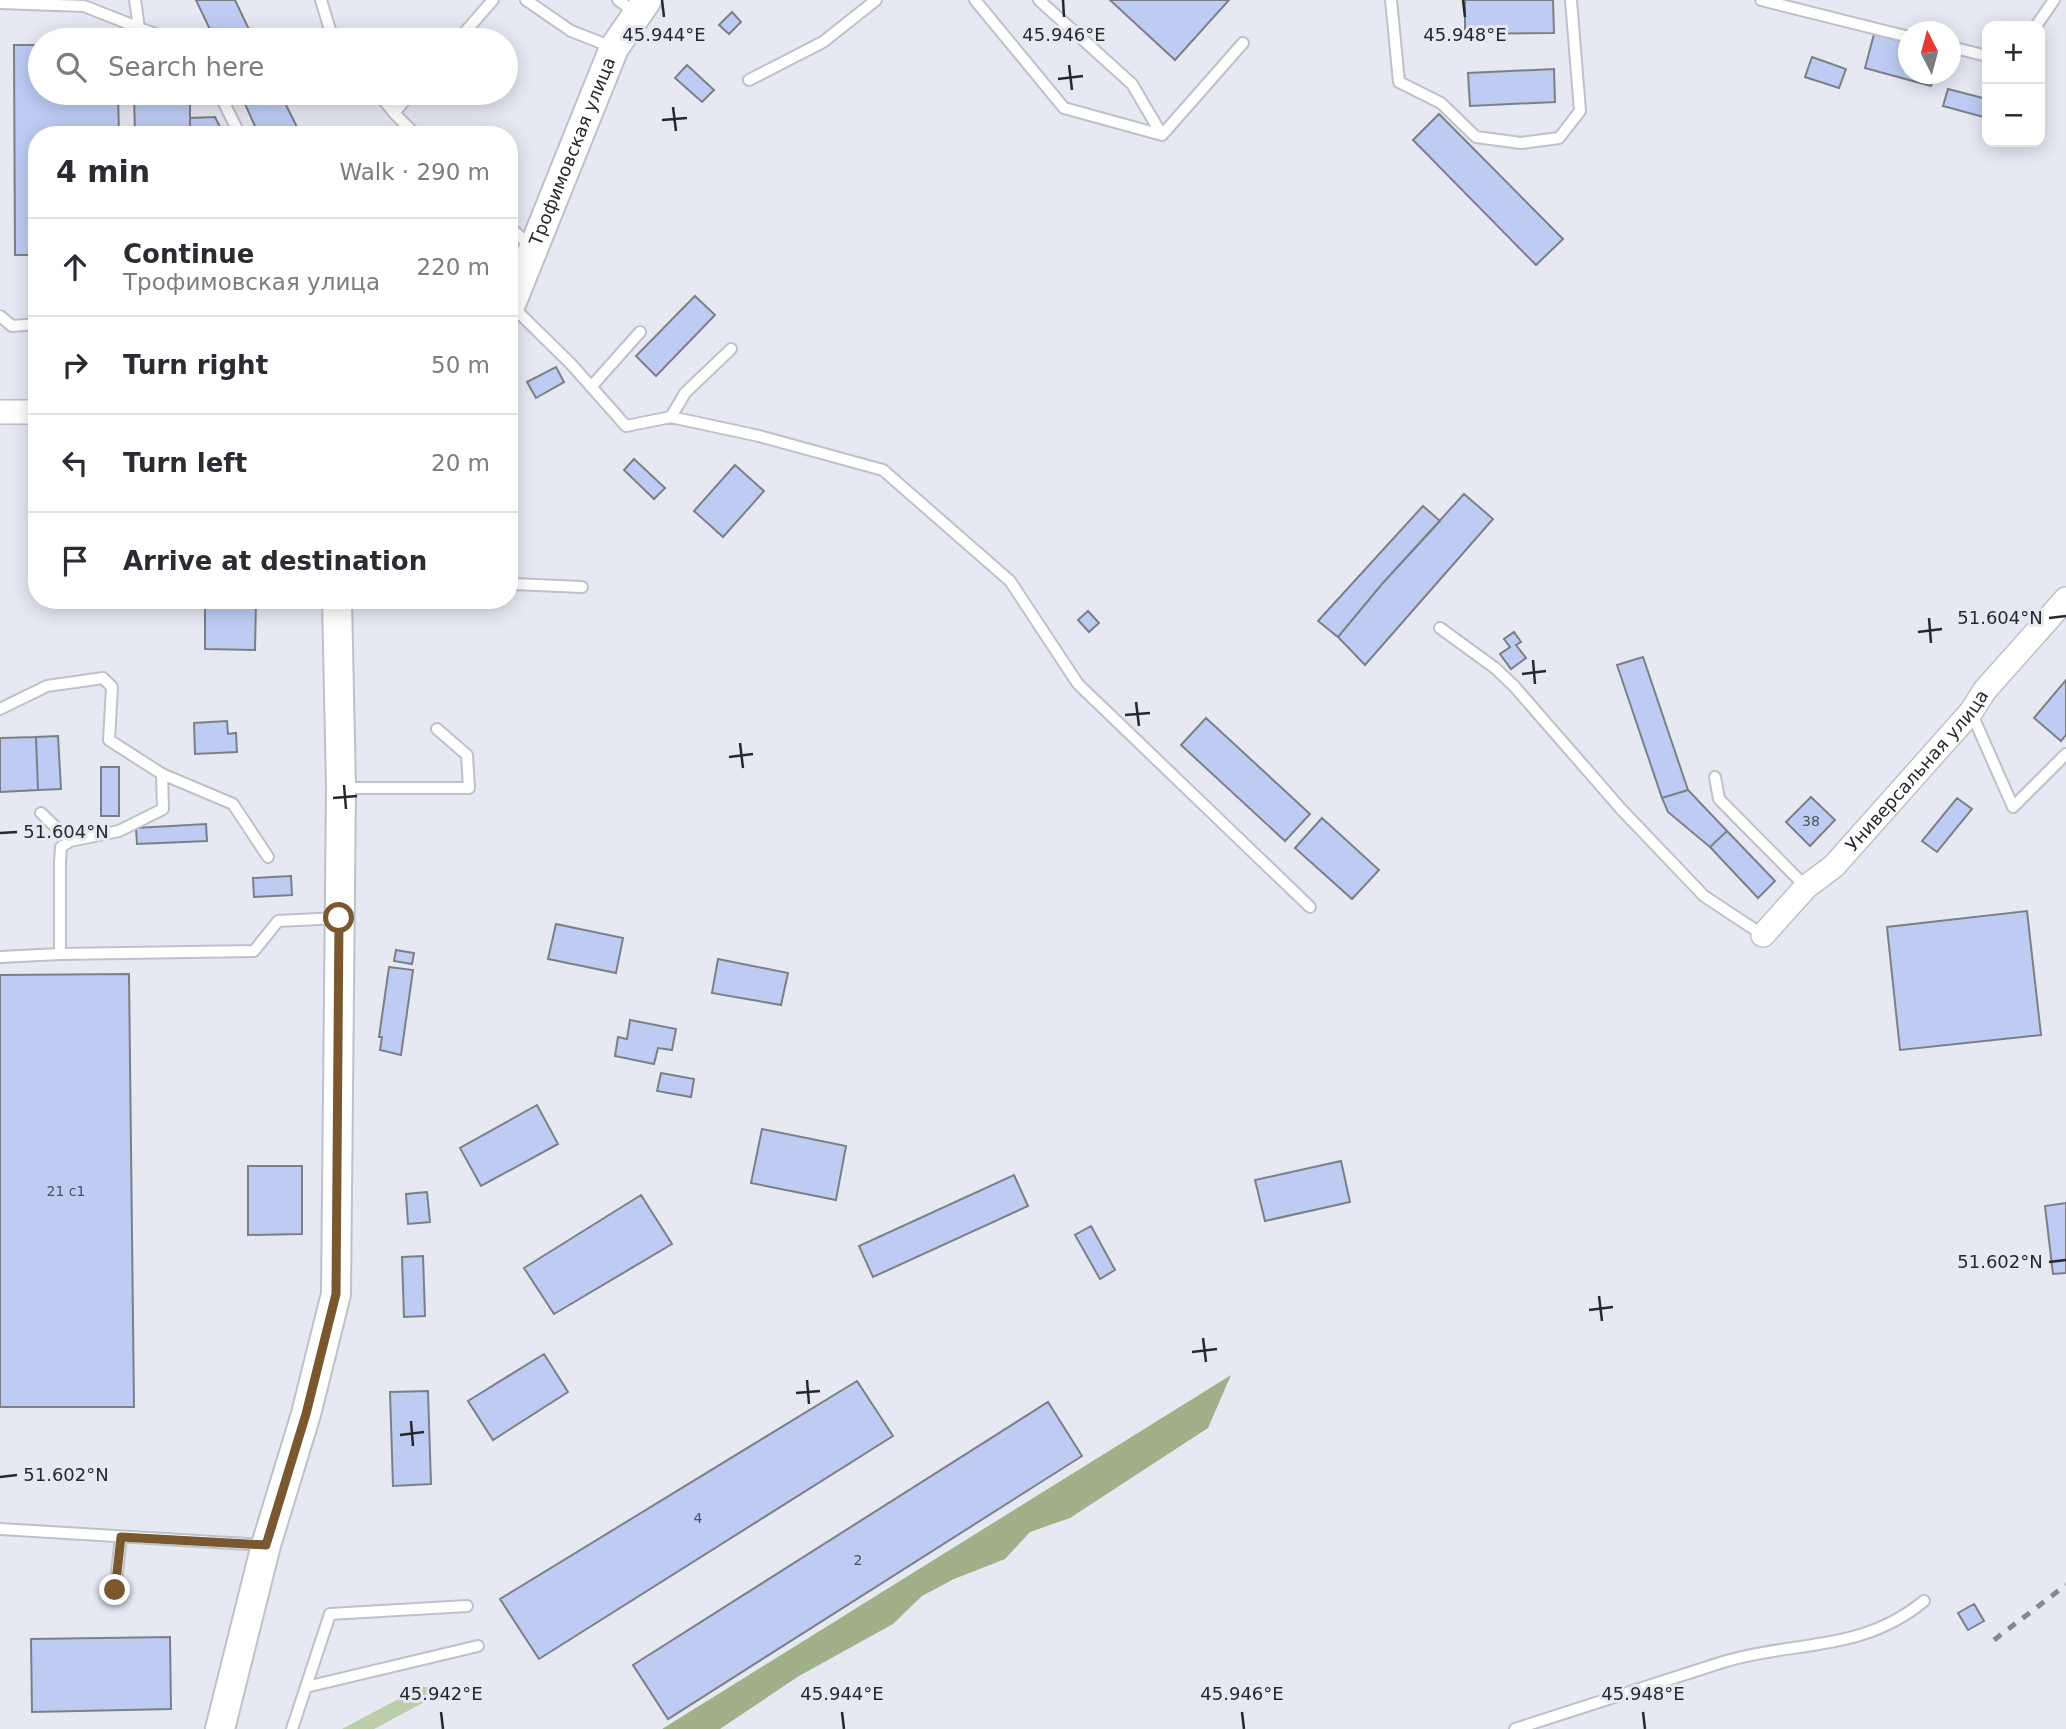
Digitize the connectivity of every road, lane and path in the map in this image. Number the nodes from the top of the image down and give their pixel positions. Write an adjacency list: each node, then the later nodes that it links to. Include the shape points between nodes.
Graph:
1 (135, 0): 17 (lane)
2 (321, 0): 18 (lane)
3 (493, 0): 19 (lane)
4 (526, 0): 22 (lane, via 571,31)
5 (876, 0): 25 (lane, via 823,42)
6 (975, 0): 32 (lane, via 1064,108)
7 (1039, 0): 32 (lane, via 1132,84)
8 (1391, 0): 9 (lane, via 1399,82 1441,103 1476,137 1521,143 1559,138 1580,111)
9 (1571, 0)
10 (1761, 0): 15 (lane)
11 (2054, 0): 16 (lane)
12 (49, 2): 13 (lane); 17 (lane, via 84,5)
13 (0, 4)
14 (634, 5): 22 (street, Трофимовская улица)
15 (1805, 5): 20 (lane)
16 (2039, 21)
17 (139, 28)
18 (329, 28)
19 (468, 28)
20 (1898, 34)
21 (1243, 43): 32 (lane)
22 (614, 48): 34 (street, Трофимовская улица)
23 (1961, 50): 24 (lane)
24 (1982, 55)
25 (749, 80)
26 (225, 105): 30 (lane)
27 (388, 105): 29 (lane)
28 (401, 105): 29 (lane)
29 (394, 113): 31 (lane)
30 (236, 126)
31 (407, 126)
32 (1162, 135)
33 (518, 235): 34 (lane)
34 (534, 250): 35 (street, Трофимовская улица)
35 (518, 290)
36 (518, 314): 41 (lane)
37 (0, 316): 38 (lane, via 12,326)
38 (28, 325)
39 (640, 332): 41 (lane)
40 (731, 349): 44 (lane, via 685,393)
41 (591, 387): 44 (lane, via 626,426)
42 (0, 412): 43 (street)
43 (28, 412)
44 (671, 417): 61 (lane, via 883,470 1010,581 1078,684)
45 (518, 584): 46 (lane)
46 (582, 587)
47 (2066, 599): 51 (street, Универсальная улица)
48 (337, 609): 56 (street)
49 (1440, 628): 63 (lane, via 1514,686 1704,896)
50 (0, 709): 54 (lane, via 47,686 103,678 112,687 109,740)
51 (1970, 712): 53 (lane, via 2013,807); 60 (street, Универсальная улица, via 1834,866)
52 (437, 729): 56 (lane, via 467,755 469,788)
53 (2066, 754)
54 (162, 774): 58 (lane, via 163,808 119,831); 59 (lane, via 233,804)
55 (1716, 777): 60 (lane, via 1719,799)
56 (341, 788): 62 (street)
57 (41, 813): 58 (lane)
58 (70, 841): 64 (lane, via 61,847)
59 (268, 857)
60 (1807, 887): 63 (street, Универсальная улица)
61 (1310, 907)
62 (339, 918): 64 (lane, via 278,921 254,951); 68 (street, via 336,1294)
63 (1763, 935)
64 (60, 954): 65 (lane)
65 (0, 957)
66 (0, 1529): 67 (lane)
67 (121, 1537): 68 (lane); 69 (lane)
68 (266, 1545): 74 (street)
69 (115, 1590)
70 (1924, 1601): 76 (lane, via 1906,1616 1847,1640 1724,1662)
71 (467, 1606): 73 (lane, via 330,1614)
72 (478, 1646): 73 (lane)
73 (306, 1687): 75 (lane)
74 (220, 1729)
75 (292, 1729)
76 (1515, 1729)

